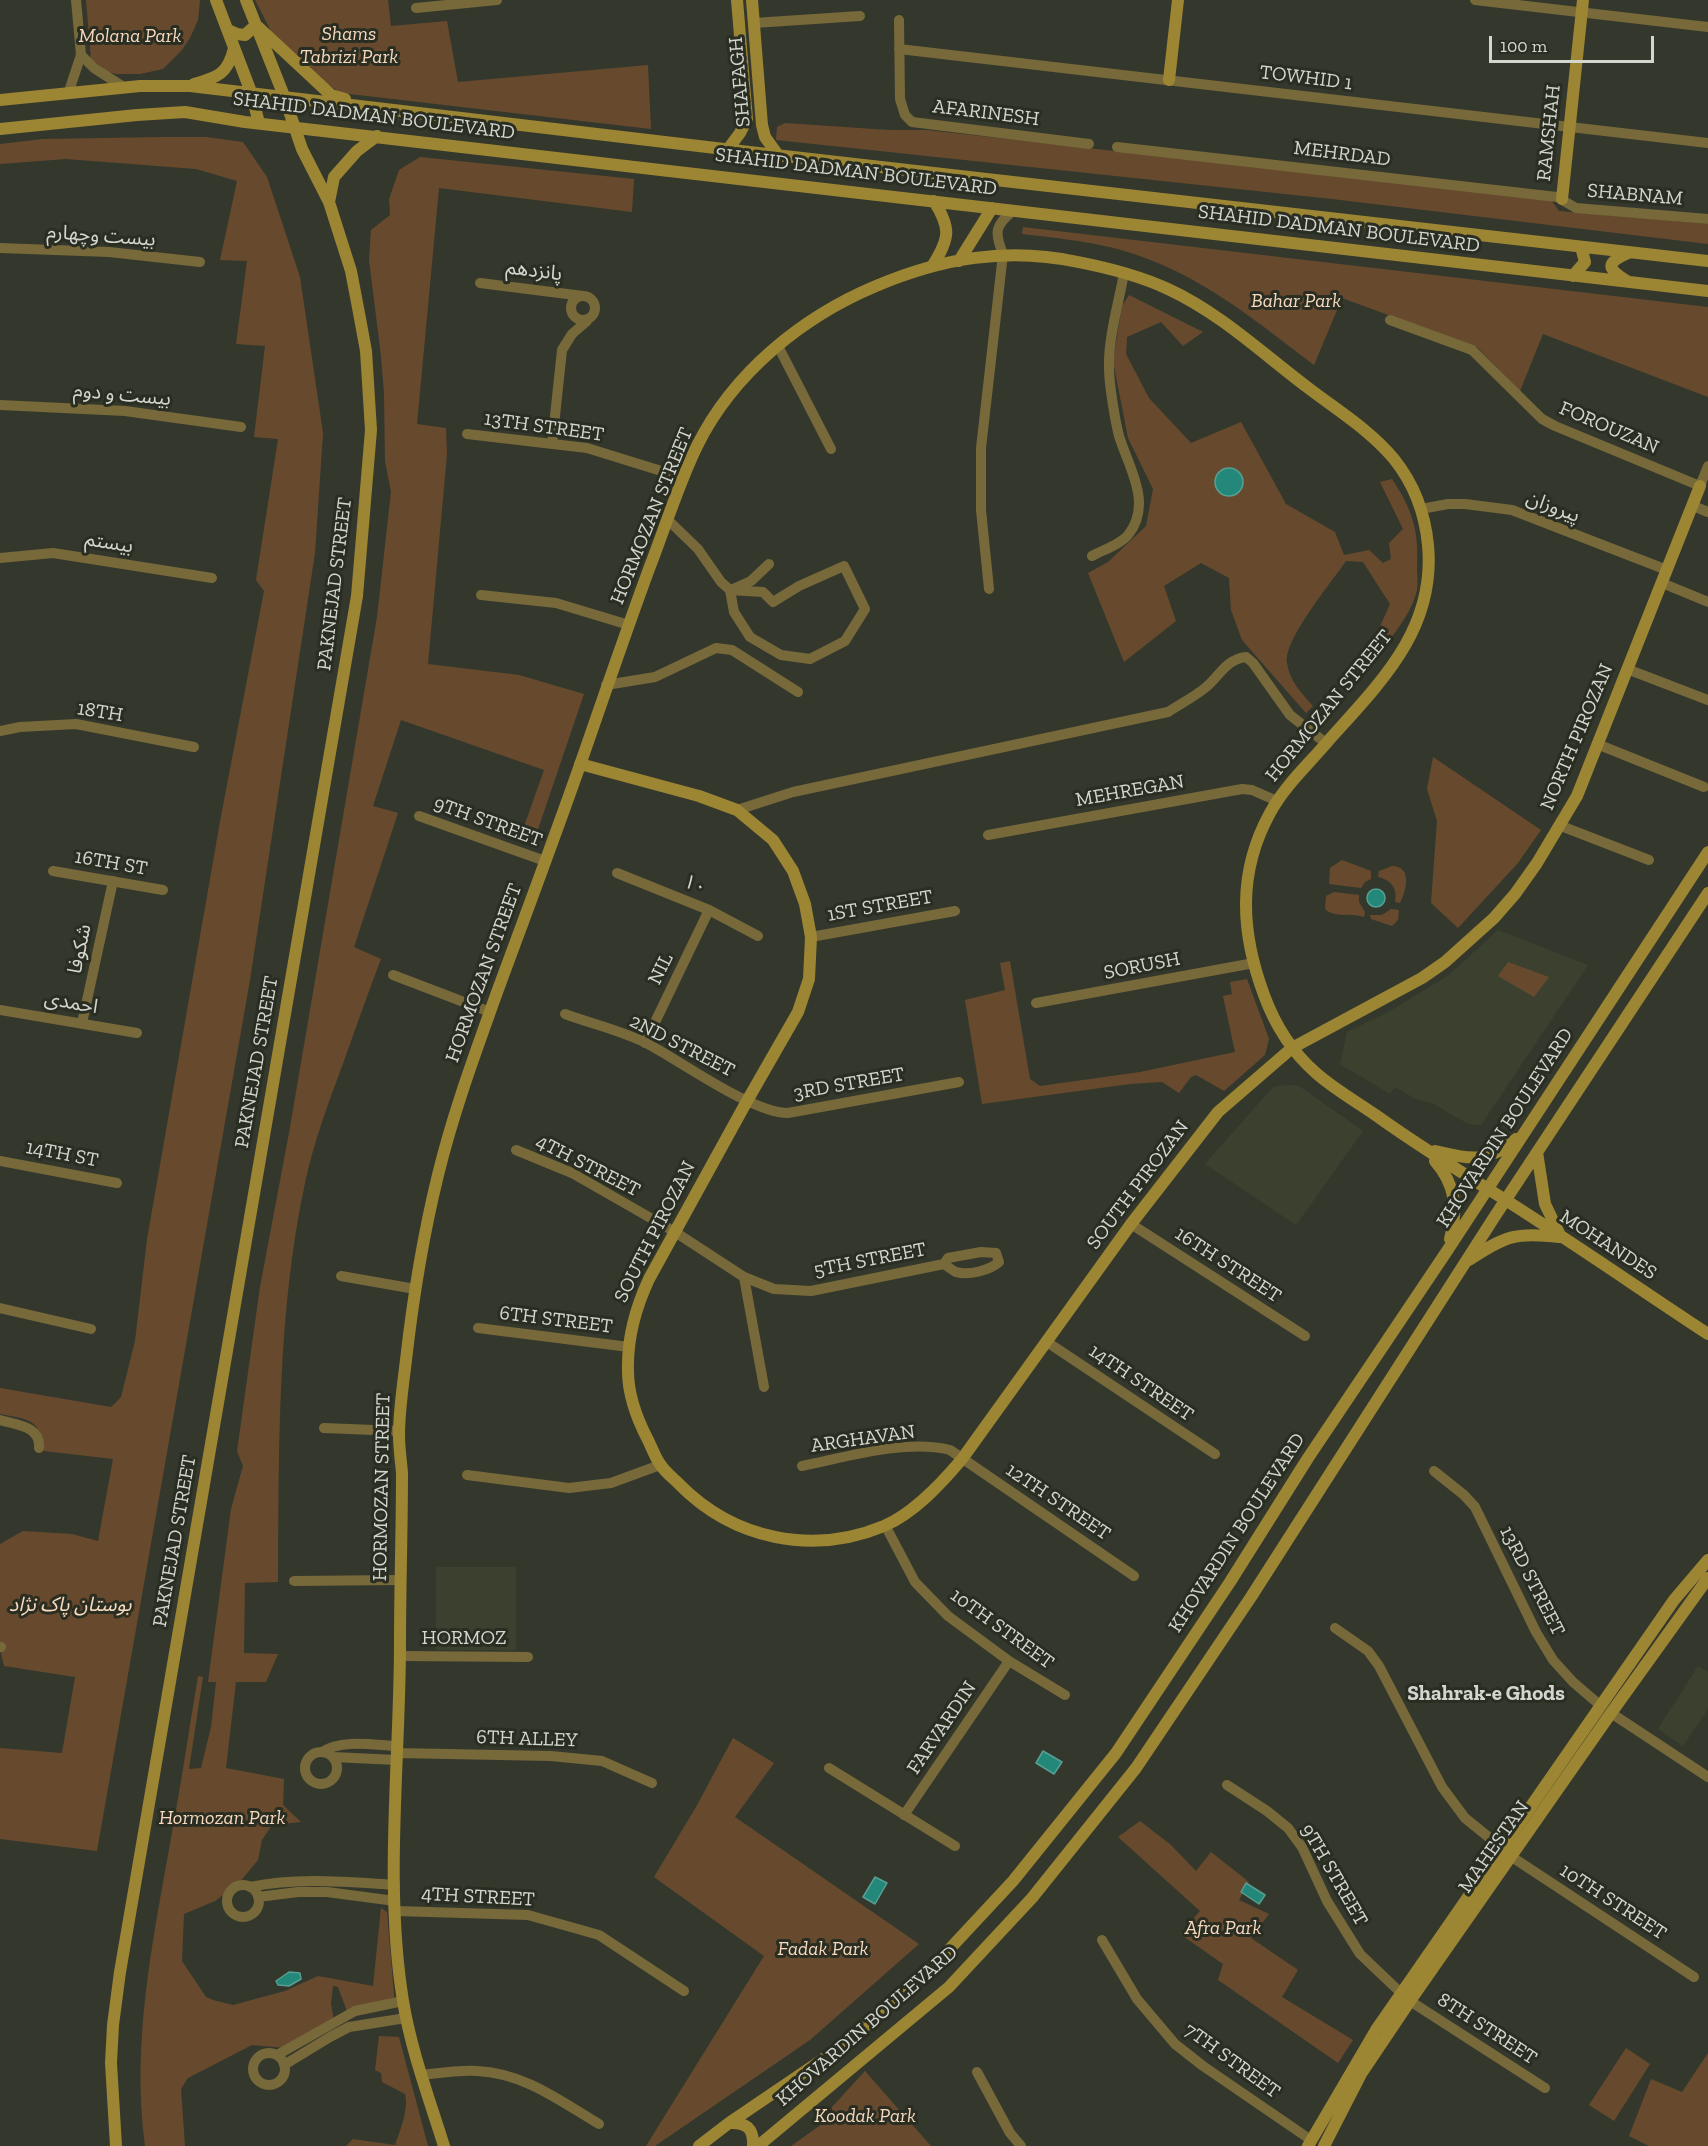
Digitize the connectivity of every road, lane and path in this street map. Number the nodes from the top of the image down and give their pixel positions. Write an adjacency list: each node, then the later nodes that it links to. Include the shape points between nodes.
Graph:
1 (76, 0): 20 (street)
2 (216, 0): 17 (main road)
3 (246, 0): 15 (main road, PAKNEJAD STREET)
4 (497, 0): 10 (street)
5 (737, 0): 14 (main road, SHAFAGH)
6 (752, 0): 13 (main road, SHAFAGH)
7 (1178, 0): 21 (main road)
8 (1475, 0): 9 (street)
9 (1582, 6): 16 (street); 30 (main road, RAMSHAH)
10 (416, 9)
11 (860, 16): 13 (street)
12 (899, 20): 19 (street, AFARINESH)
13 (754, 23): 14 (main road); 38 (main road, SHAFAGH, via 762,125)
14 (739, 24): 37 (main road, SHAFAGH, via 747,119)
15 (256, 25): 17 (main road, via 245,35); 26 (main road, PAKNEJAD STREET); 28 (main road, via 331,95)
16 (1708, 27)
17 (228, 30): 18 (main road)
18 (234, 47): 22 (main road, via 230,63 223,71); 24 (main road)
19 (899, 49): 21 (street, TOWHID 1); 35 (street, AFARINESH, via 902,107 912,122)
20 (81, 55): 23 (street); 25 (street)
21 (1169, 80): 30 (street, TOWHID 1)
22 (190, 86): 23 (main road, SHAHID DADMAN BOULEVARD); 24 (main road, SHAHID DADMAN BOULEVARD)
23 (125, 88): 25 (main road, SHAHID DADMAN BOULEVARD)
24 (251, 92): 26 (main road, SHAHID DADMAN BOULEVARD); 29 (main road)
25 (68, 94): 27 (main road, SHAHID DADMAN BOULEVARD)
26 (284, 96): 28 (main road, SHAHID DADMAN BOULEVARD); 31 (main road, PAKNEJAD STREET)
27 (0, 100)
28 (372, 107): 37 (main road, SHAHID DADMAN BOULEVARD)
29 (259, 123): 31 (main road, SHAHID DADMAN BOULEVARD); 32 (main road, SHAHID DADMAN BOULEVARD, via 186,112)
30 (1569, 126): 34 (street, TOWHID 1); 39 (main road, RAMSHAH)
31 (294, 127): 33 (main road, SHAHID DADMAN BOULEVARD); 40 (main road, PAKNEJAD STREET)
32 (0, 129)
33 (377, 136): 40 (main road, via 334,177); 41 (main road, SHAHID DADMAN BOULEVARD)
34 (1708, 143)
35 (1089, 144)
36 (1118, 147): 39 (street, MEHRDAD)
37 (728, 149): 38 (main road, SHAHID DADMAN BOULEVARD)
38 (778, 155): 45 (main road, SHAHID DADMAN BOULEVARD)
39 (1562, 199): 44 (street, SHABNAM, via 1576,208)
40 (329, 201): 205 (main road, PAKNEJAD STREET, via 351,271 366,351 371,430 357,596 120,1972 111,2063)
41 (934, 201): 42 (main road, SHAHID DADMAN BOULEVARD); 52 (main road, via 947,228 945,246)
42 (992, 208): 43 (main road, SHAHID DADMAN BOULEVARD); 49 (main road)
43 (1014, 210): 48 (street, via 1000,221 997,232); 54 (main road, SHAHID DADMAN BOULEVARD)
44 (1708, 219)
45 (1581, 247): 47 (main road, SHAHID DADMAN BOULEVARD); 54 (main road, via 1585,262)
46 (0, 248): 51 (street, بیست وچهارم, via 109,252)
47 (1629, 253): 50 (main road, SHAHID DADMAN BOULEVARD); 56 (main road, via 1610,265 1611,270)
48 (1003, 254): 49 (main road, HORMOZAN STREET); 53 (main road, HORMOZAN STREET, via 1044,256); 80 (street, via 981,448 981,510)
49 (959, 261): 52 (main road, HORMOZAN STREET)
50 (1708, 261)
51 (200, 262)
52 (933, 265): 61 (main road, HORMOZAN STREET, via 852,296 803,325)
53 (1125, 273): 71 (main road, HORMOZAN STREET, via 1164,287 1210,314 1358,425 1399,466); 74 (street, via 1108,367 1119,434 1139,492 1139,508 1127,537)
54 (1573, 276): 56 (main road, SHAHID DADMAN BOULEVARD)
55 (480, 283): 58 (street, پانزدهم)
56 (1630, 283): 57 (main road, SHAHID DADMAN BOULEVARD)
57 (1708, 291)
58 (583, 296): 60 (street, via 591,299 595,307 594,315); 60 (street, via 575,298 570,306 571,315)
59 (1390, 320): 69 (street, FOROUZAN, via 1472,350 1548,423)
60 (587, 321): 65 (street, via 562,350)
61 (778, 346): 66 (street); 68 (main road, HORMOZAN STREET, via 731,394 700,439)
62 (0, 405): 63 (street, بیست و دوم, via 125,411)
63 (241, 427)
64 (467, 434): 65 (street, 13TH STREET)
65 (552, 444): 68 (street, 13TH STREET, via 587,448)
66 (831, 449)
67 (1708, 466): 69 (street, NORTH PIROZAN)
68 (684, 477): 73 (main road, HORMOZAN STREET)
69 (1700, 486): 70 (main road, NORTH PIROZAN)
70 (1693, 506): 72 (street); 77 (main road, NORTH PIROZAN)
71 (1421, 509): 77 (street, پیروزان, via 1465,504 1512,510); 90 (main road, HORMOZAN STREET, via 1429,552 1428,579 1417,627 1386,674)
72 (1708, 512)
73 (668, 520): 81 (street, via 698,549); 84 (main road, HORMOZAN STREET)
74 (1092, 556)
75 (0, 558): 78 (street, بیستم, via 53,552)
76 (770, 564): 81 (street, via 751,581)
77 (1667, 570): 79 (main road, NORTH PIROZAN)
78 (212, 578)
79 (1662, 584): 83 (street); 85 (main road, NORTH PIROZAN)
80 (989, 589)
81 (730, 590): 81 (street, via 734,612 750,637 781,655 810,659 845,641 865,609 844,566 773,602 763,592)
82 (481, 596): 84 (street, via 556,603)
83 (1708, 602)
84 (629, 625): 86 (main road, HORMOZAN STREET)
85 (1627, 669): 88 (street); 91 (main road, NORTH PIROZAN)
86 (606, 685): 87 (street, via 655,677 716,648 732,650); 93 (main road, HORMOZAN STREET)
87 (798, 692)
88 (1708, 700)
89 (0, 731): 92 (street, 18TH, via 76,724)
90 (1326, 744): 95 (main road, HORMOZAN STREET); 96 (street, via 1290,715 1246,657 1230,662 1205,688 1168,712 801,790)
91 (1597, 744): 94 (street); 98 (main road, NORTH PIROZAN)
92 (194, 747)
93 (580, 764): 96 (main road, SOUTH PIROZAN); 102 (main road, HORMOZAN STREET)
94 (1704, 787)
95 (1277, 801): 99 (street, MEHREGAN, via 1242,789); 112 (main road, HORMOZAN STREET, via 1257,841 1245,892 1245,928)
96 (737, 810): 111 (main road, SOUTH PIROZAN, via 773,840 793,871)
97 (419, 816): 102 (street, 9TH STREET)
98 (1561, 826): 101 (street); 121 (main road, NORTH PIROZAN, via 1508,902 1445,962)
99 (988, 835)
100 (1708, 852): 124 (main road, KHOVARDIN BOULEVARD)
101 (1649, 860)
102 (545, 861): 116 (main road, HORMOZAN STREET)
103 (53, 871): 105 (street, 16TH ST)
104 (617, 873): 108 (street, ۱۰)
105 (113, 881): 106 (street, 16TH ST); 118 (street, شکوفا)
106 (163, 890)
107 (1708, 893): 127 (main road, KHOVARDIN BOULEVARD)
108 (709, 910): 110 (street, ۱۰); 120 (street, NIL)
109 (955, 911): 111 (street, 1ST STREET)
110 (758, 936)
111 (811, 937): 123 (main road, SOUTH PIROZAN, via 809,980 798,1012)
112 (1254, 963): 114 (street, SORUSH); 121 (main road, HORMOZAN STREET, via 1268,1003)
113 (393, 975): 116 (street)
114 (1036, 1004)
115 (0, 1010): 118 (street, احمدی)
116 (490, 1012): 140 (main road, HORMOZAN STREET, via 440,1165)
117 (565, 1014): 120 (street, 2ND STREET)
118 (82, 1023): 119 (street, احمدی)
119 (137, 1033)
120 (645, 1043): 123 (street, 2ND STREET)
121 (1292, 1048): 125 (main road, HORMOZAN STREET, via 1315,1072); 132 (main road, SOUTH PIROZAN, via 1218,1112)
122 (959, 1082): 123 (street, 3RD STREET, via 788,1113 769,1111)
123 (747, 1101): 133 (main road, SOUTH PIROZAN)
124 (1526, 1131): 125 (main road, via 1493,1155 1468,1158); 130 (main road, KHOVARDIN BOULEVARD)
125 (1424, 1149): 130 (main road, HORMOZAN STREET); 135 (main road, via 1448,1178 1455,1201)
126 (516, 1150): 133 (street, 4TH STREET, via 572,1173)
127 (1537, 1152): 131 (main road, KHOVARDIN BOULEVARD); 134 (main road, via 1545,1204)
128 (0, 1161): 129 (street, 14TH ST)
129 (117, 1183)
130 (1487, 1188): 131 (main road, MOHANDES); 135 (main road, KHOVARDIN BOULEVARD)
131 (1506, 1200): 134 (main road, MOHANDES); 136 (main road, KHOVARDIN BOULEVARD)
132 (1131, 1224): 145 (street, 16TH STREET); 146 (main road, SOUTH PIROZAN)
133 (675, 1232): 139 (street, 5TH STREET); 147 (main road, SOUTH PIROZAN, via 637,1305)
134 (1561, 1237): 136 (main road, via 1514,1236); 144 (main road, MOHANDES)
135 (1447, 1251): 202 (main road, KHOVARDIN BOULEVARD, via 1116,1753 1013,1881 931,1969 878,2016)
136 (1466, 1263): 208 (main road, KHOVARDIN BOULEVARD, via 1136,1768 1032,1898 949,1987)
137 (944, 1264): 139 (street, 5TH STREET, via 811,1291 774,1289)
138 (341, 1275): 140 (street)
139 (744, 1277): 148 (street)
140 (415, 1289): 151 (main road, HORMOZAN STREET)
141 (0, 1308): 143 (street)
142 (478, 1328): 147 (street, 6TH STREET)
143 (91, 1329)
144 (1708, 1334)
145 (1305, 1336)
146 (1047, 1342): 153 (street, 14TH STREET); 154 (main road, SOUTH PIROZAN)
147 (628, 1347): 155 (main road, SOUTH PIROZAN, via 627,1373 639,1423)
148 (764, 1387)
149 (0, 1420): 152 (street, via 33,1431 40,1440)
150 (324, 1428): 151 (street)
151 (399, 1431): 163 (main road, HORMOZAN STREET)
152 (39, 1448)
153 (1215, 1454)
154 (962, 1459): 156 (street, ARGHAVAN, via 950,1450 919,1447); 159 (main road, SOUTH PIROZAN, via 920,1503); 161 (street, 12TH STREET)
155 (660, 1465): 158 (street, via 611,1483 569,1488); 159 (main road, SOUTH PIROZAN, via 709,1510 764,1536 810,1541 848,1537)
156 (802, 1466)
157 (1434, 1471): 172 (street, 13RD STREET, via 1475,1507 1553,1660)
158 (467, 1475)
159 (885, 1526): 170 (street, 10TH STREET, via 915,1582 948,1616)
160 (1708, 1560): 165 (main road)
161 (1134, 1576)
162 (1708, 1578): 166 (main road, MAHESTAN)
163 (400, 1580): 164 (street); 168 (main road, HORMOZAN STREET)
164 (294, 1581)
165 (1668, 1609): 166 (main road); 172 (main road)
166 (1680, 1616): 172 (main road, MAHESTAN)
167 (1335, 1628): 182 (street, via 1368,1651 1442,1787 1466,1818)
168 (400, 1656): 169 (street, HORMOZ); 174 (main road, HORMOZAN STREET)
169 (528, 1657)
170 (1009, 1661): 171 (street, 10TH STREET); 180 (street, FARVARDIN)
171 (1065, 1695)
172 (1606, 1710): 177 (street); 182 (main road); 183 (main road, MAHESTAN)
173 (322, 1752): 174 (street, via 330,1746 345,1744); 175 (street); 175 (street, via 312,1755 306,1763 306,1773 313,1781 323,1783 332,1779 337,1770)
174 (396, 1753): 175 (street); 178 (street, 6TH ALLEY, via 551,1756 602,1761); 184 (main road, HORMOZAN STREET)
175 (333, 1757)
176 (829, 1768): 180 (street)
177 (1708, 1778)
178 (652, 1783)
179 (1227, 1785): 192 (street, 9TH STREET, via 1288,1828 1360,1954)
180 (904, 1815): 181 (street)
181 (955, 1846)
182 (1502, 1848): 183 (main road); 192 (main road)
183 (1512, 1857): 190 (street, 10TH STREET); 192 (main road, MAHESTAN)
184 (395, 1885): 185 (street); 188 (main road, HORMOZAN STREET)
185 (326, 1886): 186 (street, via 278,1882); 187 (street); 188 (street, 4TH STREET)
186 (250, 1887): 187 (street); 187 (street, via 238,1886 230,1891 230,1910 239,1916 249,1915 257,1908)
187 (258, 1897)
188 (395, 1906): 191 (street, 4TH STREET, via 528,1915 599,1935); 193 (main road, HORMOZAN STREET)
189 (1102, 1940): 204 (street, 7TH STREET, via 1137,1999 1175,2044)
190 (1694, 1977)
191 (684, 1991)
192 (1405, 1997): 201 (street, 8TH STREET); 204 (main road, MAHESTAN)
193 (403, 2001): 194 (street); 195 (main road, HORMOZAN STREET)
194 (344, 2016): 196 (street); 197 (street)
195 (406, 2018): 196 (street); 200 (main road, HORMOZAN STREET)
196 (349, 2027): 198 (street)
197 (276, 2055): 198 (street); 198 (street, via 264,2054 256,2059 256,2078 265,2084 275,2083 283,2076)
198 (284, 2066)
199 (977, 2072): 209 (street)
200 (422, 2075): 203 (street, via 461,2071 503,2074 539,2088); 206 (main road, HORMOZAN STREET)
201 (1545, 2088)
202 (729, 2123): 207 (main road, KHOVARDIN BOULEVARD); 208 (main road, via 749,2127)
203 (599, 2124)
204 (1316, 2145)
205 (116, 2146)
206 (442, 2146)
207 (699, 2146)
208 (756, 2146)
209 (1021, 2146)

